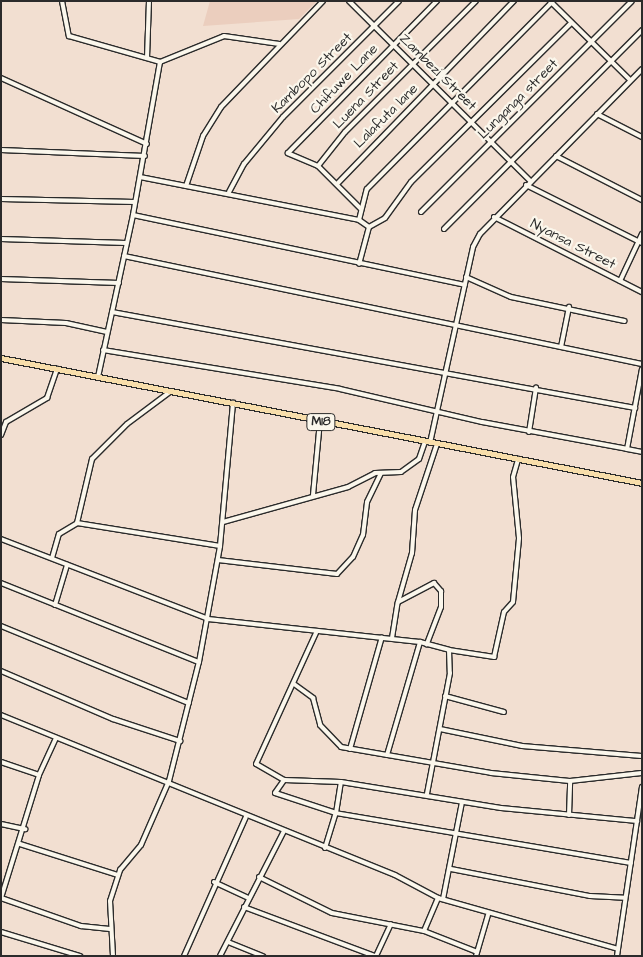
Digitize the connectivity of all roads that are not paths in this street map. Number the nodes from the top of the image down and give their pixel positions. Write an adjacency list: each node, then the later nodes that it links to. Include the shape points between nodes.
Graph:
1 (62, 1): 17 (street, via 69,36)
2 (149, 1): 17 (street)
3 (323, 1): 15 (street)
4 (349, 1): 12 (street, Zambezi Street)
5 (399, 1): 12 (street, Kambopo Street)
6 (437, 1): 16 (street, Chifuwe Lane)
7 (476, 1): 20 (street, Luena Street)
8 (514, 1): 24 (street, Lalafuta lane)
9 (632, 1): 14 (street, Lunganga street)
10 (552, 2): 11 (street); 25 (street)
11 (571, 23): 14 (street); 27 (street)
12 (375, 26): 16 (street, Zambezi Street); 41 (street, Kambopo Street, via 283,117 244,164)
13 (642, 30): 18 (street)
14 (591, 42): 18 (street); 29 (street, Lunganga street)
15 (279, 44): 19 (street, via 224,36); 39 (street, via 221,107 203,136)
16 (394, 44): 20 (street, Zambezi Street); 35 (street, Chifuwe Lane, via 288,153)
17 (147, 58): 19 (street)
18 (610, 61): 23 (street); 34 (street)
19 (160, 62): 30 (street)
20 (412, 64): 24 (street, Zambezi Street); 35 (street, Luena Street)
21 (642, 69): 23 (street)
22 (1, 78): 30 (street)
23 (630, 80): 26 (street)
24 (433, 85): 25 (street, Zambezi Street); 38 (street, Lalafuta lane)
25 (452, 103): 27 (street, Zambezi Street); 45 (street, via 367,189)
26 (598, 114): 28 (street); 33 (street)
27 (472, 122): 29 (street, Zambezi Street); 50 (street, via 393,202 385,218)
28 (642, 136)
29 (491, 142): 34 (street, Zambezi Street); 46 (street, Lunganga street)
30 (147, 144): 32 (street)
31 (1, 150): 32 (street)
32 (144, 156): 36 (street)
33 (556, 156): 37 (street); 43 (street)
34 (510, 162): 37 (street, Zambezi Street); 51 (street)
35 (318, 166): 38 (street)
36 (140, 177): 39 (street); 44 (street)
37 (530, 181): 40 (street)
38 (337, 184): 45 (street)
39 (186, 186): 41 (street)
40 (526, 186): 48 (street); 54 (street)
41 (229, 192): 49 (street)
42 (1, 199): 44 (street)
43 (642, 200)
44 (135, 202): 47 (street)
45 (361, 209): 49 (street)
46 (421, 212)
47 (133, 215): 55 (street); 57 (street)
48 (494, 217): 58 (street, via 473,247); 60 (street, Nyansa Street)
49 (359, 220): 50 (street)
50 (369, 227): 57 (street)
51 (444, 229)
52 (642, 234): 54 (street)
53 (1, 239): 55 (street)
54 (640, 242): 60 (street)
55 (126, 243): 56 (street)
56 (124, 256): 61 (street); 68 (street)
57 (359, 264): 62 (street)
58 (466, 278): 62 (street); 64 (street, via 510,296)
59 (1, 279): 61 (street)
60 (620, 281): 63 (street, Nyansa Street)
61 (119, 283): 65 (street)
62 (465, 285): 68 (street)
63 (642, 292)
64 (569, 307): 67 (street); 70 (street)
65 (112, 312): 69 (street); 76 (street)
66 (1, 320): 69 (street, via 66,323)
67 (625, 321)
68 (457, 326): 70 (street); 76 (street)
69 (107, 332): 71 (street)
70 (561, 347): 73 (street)
71 (103, 350): 77 (street); 82 (street, via 340,389)
72 (1, 358): 74 (main road, M18)
73 (642, 364)
74 (57, 369): 77 (main road, M18); 85 (street, via 47,398 6,422)
75 (642, 369): 81 (street)
76 (447, 370): 78 (street); 82 (street)
77 (98, 377): 79 (main road, M18)
78 (536, 388): 81 (street); 84 (street)
79 (170, 392): 80 (main road, M18); 95 (street, via 127,424 92,459)
80 (233, 404): 83 (main road, M18); 94 (street)
81 (635, 408): 88 (street)
82 (438, 412): 84 (street); 86 (street)
83 (320, 421): 86 (main road, M18); 93 (street)
84 (529, 432): 88 (street)
85 (1, 435)
86 (428, 442): 87 (main road, M18); 91 (street, via 413,466)
87 (437, 444): 90 (main road, M18); 102 (street, via 415,510 412,553)
88 (627, 449): 89 (street)
89 (642, 452)
90 (518, 459): 92 (main road, M18); 111 (street, via 513,477 519,538 513,602 504,612 494,657)
91 (381, 473): 93 (street, via 345,489); 99 (street, via 367,502 363,535 353,558 337,574)
92 (642, 483)
93 (312, 495): 94 (street)
94 (223, 522): 97 (street)
95 (77, 523): 97 (street); 98 (street, via 60,534)
96 (1, 539): 98 (street)
97 (220, 546): 99 (street)
98 (52, 558): 100 (street)
99 (218, 560): 104 (street)
100 (66, 565): 103 (street); 104 (street)
101 (1, 583): 103 (street)
102 (398, 602): 108 (street); 110 (street, via 430,584 440,587 438,619)
103 (56, 605): 112 (street)
104 (208, 619): 106 (street); 112 (street)
105 (1, 626): 116 (street)
106 (317, 631): 107 (street); 114 (street)
107 (382, 637): 108 (street); 122 (street)
108 (392, 638): 109 (street)
109 (420, 642): 110 (street); 123 (street)
110 (427, 644): 111 (street)
111 (449, 650): 115 (street)
112 (199, 662): 116 (street)
113 (1, 671): 121 (street, via 113,719)
114 (294, 684): 122 (street, via 316,702 326,734); 129 (street, via 256,764)
115 (445, 696): 117 (street); 119 (street)
116 (189, 703): 121 (street)
117 (504, 712)
118 (1, 715): 120 (street)
119 (440, 729): 124 (street, via 522,746); 125 (street)
120 (56, 738): 128 (street); 130 (street)
121 (180, 741): 130 (street)
122 (350, 749): 123 (street)
123 (387, 755): 125 (street)
124 (642, 756)
125 (434, 760): 131 (street, via 491,773); 134 (street)
126 (1, 762): 128 (street)
127 (642, 773): 131 (street)
128 (38, 775): 141 (street)
129 (284, 780): 132 (street); 136 (street, via 276,796)
130 (169, 781): 138 (street); 148 (street, via 141,845)
131 (570, 781): 137 (street)
132 (341, 782): 134 (street); 136 (street)
133 (642, 787): 139 (street)
134 (427, 794): 135 (street)
135 (462, 802): 137 (street); 143 (street)
136 (336, 813): 143 (street); 145 (street)
137 (569, 815): 139 (street)
138 (246, 816): 142 (street); 150 (street)
139 (637, 821): 146 (street)
140 (1, 824): 141 (street)
141 (25, 829): 144 (street)
142 (284, 831): 145 (street); 149 (street)
143 (458, 836): 146 (street); 147 (street)
144 (20, 844): 148 (street); 151 (street)
145 (325, 848): 154 (street, via 405,879)
146 (631, 863): 153 (street)
147 (451, 869): 153 (street, via 590,896); 154 (street)
148 (118, 875): 158 (street, via 110,901)
149 (259, 877): 152 (street); 157 (street, via 332,913)
150 (214, 882): 152 (street); 166 (street)
151 (2, 896): 158 (street, via 81,926)
152 (248, 898): 155 (street)
153 (625, 898): 162 (street)
154 (441, 899): 156 (street); 160 (street)
155 (244, 908): 161 (street); 169 (street)
156 (488, 915): 162 (street); 163 (street)
157 (391, 924): 160 (street); 169 (street)
158 (110, 929): 165 (street)
159 (1, 932): 164 (street)
160 (424, 932): 163 (street)
161 (228, 942): 167 (street); 168 (street)
162 (618, 949): 170 (street)
163 (477, 954)
164 (80, 956)
165 (113, 956)
166 (184, 956)
167 (220, 956)
168 (263, 956)
169 (376, 956)
170 (617, 956)

